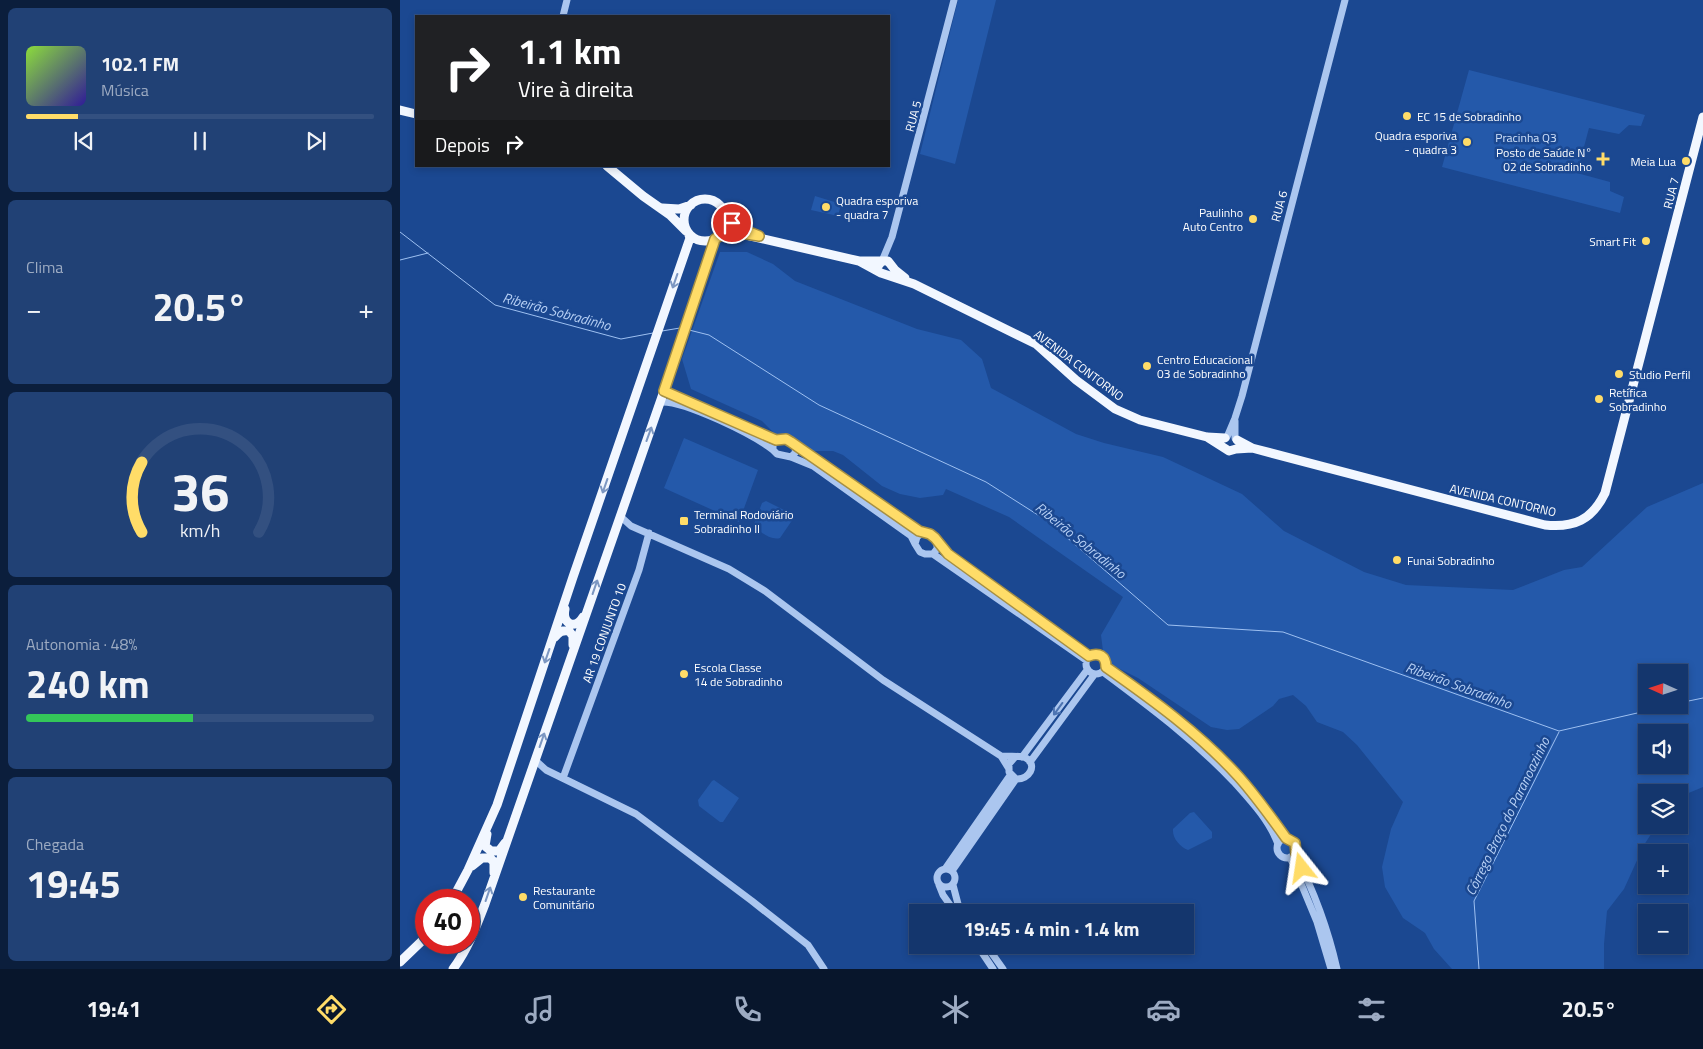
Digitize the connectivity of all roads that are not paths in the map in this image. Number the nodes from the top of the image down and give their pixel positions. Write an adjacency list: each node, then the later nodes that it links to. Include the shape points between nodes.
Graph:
1 (567, 0): 4 (street)
2 (954, 0): 16 (street, RUA 5)
3 (1345, 0): 23 (street, RUA 6)
4 (563, 15)
5 (400, 110): 6 (main road)
6 (415, 114)
7 (1703, 117): 18 (main road, RUA 7)
8 (608, 167): 10 (main road)
9 (691, 205): 10 (main road, via 679,209); 11 (main road, via 711,200); 12 (main road, via 684,217)
10 (660, 208): 12 (main road)
11 (725, 215): 13 (main road, AVENIDA CONTORNO, via 737,227); 14 (main road, via 724,229)
12 (688, 233): 14 (main road, via 704,242); 35 (main road, one-way to 35, via 690,238)
13 (759, 236): 14 (main road, AVENIDA CONTORNO, via 734,233); 15 (main road, AVENIDA CONTORNO)
14 (718, 237): 20 (main road)
15 (859, 261): 16 (main road, AVENIDA CONTORNO); 17 (main road, AVENIDA CONTORNO)
16 (886, 263): 17 (main road, via 890,272); 19 (main road, AVENIDA CONTORNO)
17 (883, 273): 19 (main road, AVENIDA CONTORNO)
18 (1663, 274): 23 (main road, AVENIDA CONTORNO, via 1605,493 1596,510 1578,522 1545,525)
19 (914, 284): 23 (main road, AVENIDA CONTORNO, via 1036,344 1115,409 1140,420)
20 (664, 391): 21 (main road); 22 (street)
21 (660, 402): 25 (street, via 698,412 761,440); 27 (main road, one-way to 21)
22 (776, 440): 24 (street, via 786,439); 25 (street)
23 (1231, 441)
24 (796, 446): 26 (street); 30 (street)
25 (773, 450): 26 (street)
26 (791, 457): 33 (street, via 813,466 911,536)
27 (620, 516): 28 (street); 29 (main road)
28 (631, 526): 29 (street); 31 (street)
29 (614, 532): 36 (main road, one-way to 29)
30 (923, 532): 32 (street); 33 (street, via 917,537)
31 (649, 533): 43 (street, via 728,569 764,591 884,680); 50 (street, AR 19 CONJUNTO 10)
32 (938, 542): 34 (street, via 938,549); 38 (street, via 948,554)
33 (916, 544): 34 (street, via 920,552)
34 (933, 554): 38 (street, via 1052,639)
35 (573, 577): 36 (main road, via 564,616 567,622 575,625); 37 (main road)
36 (587, 611): 42 (main road)
37 (553, 640): 42 (main road, via 563,630 573,636); 51 (main road, one-way to 51)
38 (1087, 658): 39 (street, via 1095,653 1102,655 1106,660); 40 (street)
39 (1104, 669): 41 (street); 52 (street, via 1171,714 1201,739 1239,777); 54 (street, via 1210,756 1253,803)
40 (1087, 670): 41 (street); 44 (street, one-way to 44)
41 (1094, 674): 46 (street)
42 (564, 679): 45 (main road, one-way to 42)
43 (1001, 756): 44 (street); 48 (street)
44 (1019, 757): 46 (street); 48 (street, via 1012,760)
45 (535, 760): 47 (street); 49 (main road)
46 (1030, 762): 48 (street, via 1028,776 1022,779)
47 (546, 770): 49 (street); 50 (street)
48 (1012, 774): 57 (street)
49 (529, 776): 53 (main road)
50 (563, 778): 69 (street, via 636,814 808,945)
51 (497, 805): 53 (main road, via 485,846 491,851 499,851); 56 (main road)
52 (1286, 838): 54 (street); 55 (street, via 1295,843)
53 (506, 842): 58 (main road)
54 (1278, 844): 55 (street, via 1280,853 1285,857)
55 (1293, 856): 72 (street); 73 (street, via 1308,881)
56 (468, 870): 58 (main road, via 482,858 490,858 494,862); 61 (main road)
57 (948, 870): 59 (street, via 938,874); 60 (street, via 955,877)
58 (494, 876): 68 (main road, one-way to 58, via 472,937)
59 (939, 885): 60 (street, via 946,888); 62 (street)
60 (953, 885): 63 (street)
61 (458, 889)
62 (950, 904)
63 (958, 904)
64 (415, 948): 67 (main road)
65 (983, 954): 70 (street)
66 (992, 954): 71 (street)
67 (400, 962)
68 (453, 969)
69 (824, 969)
70 (992, 969)
71 (1002, 969)
72 (1330, 969)
73 (1338, 969)

